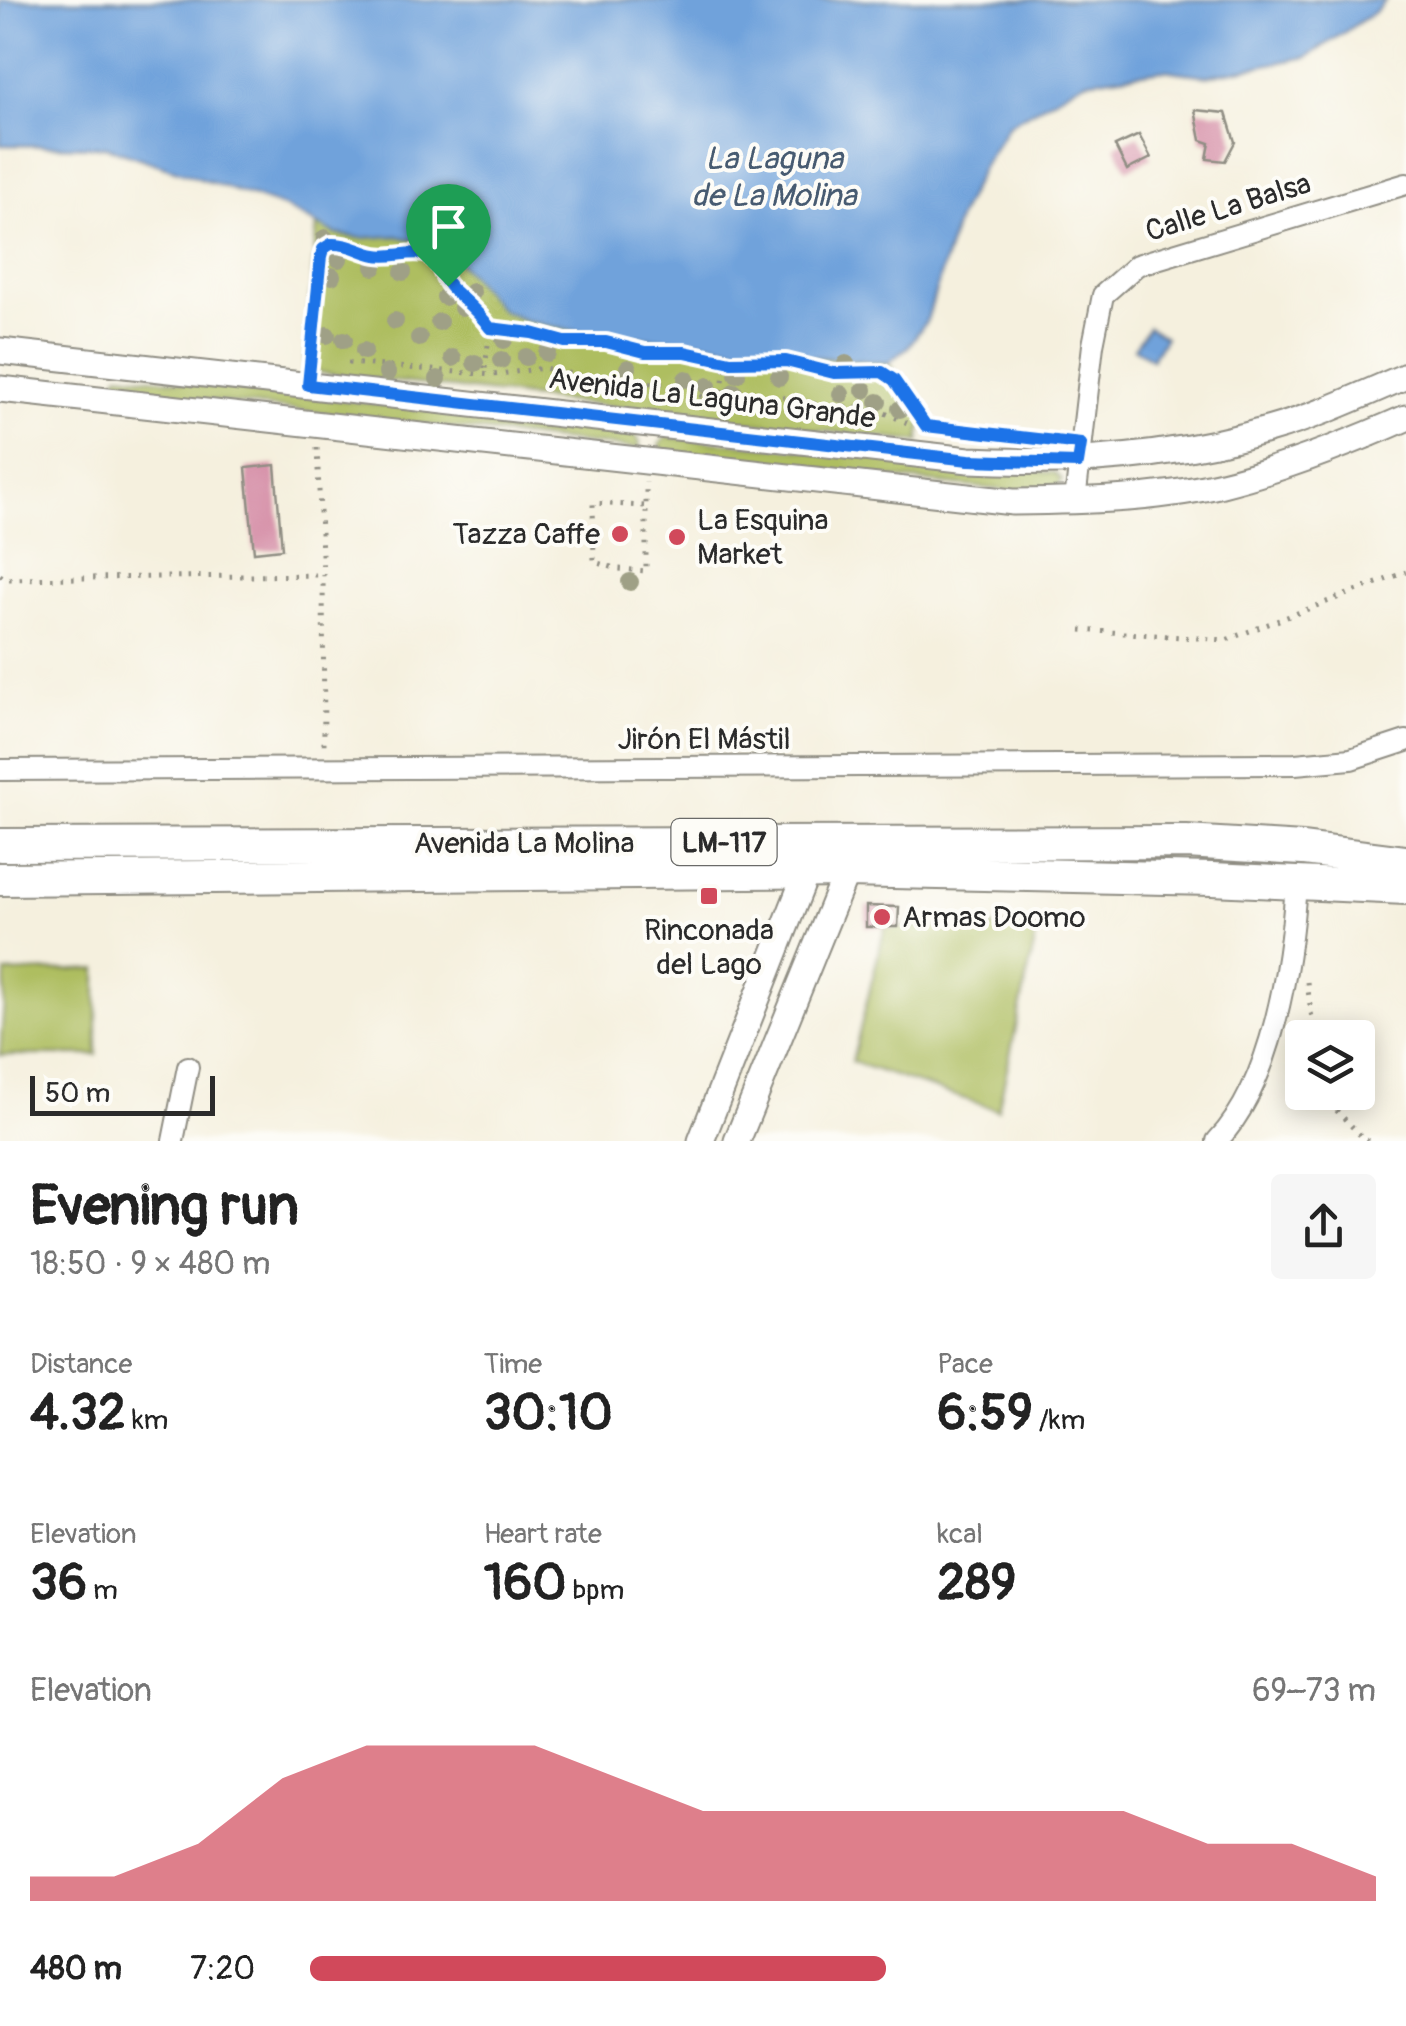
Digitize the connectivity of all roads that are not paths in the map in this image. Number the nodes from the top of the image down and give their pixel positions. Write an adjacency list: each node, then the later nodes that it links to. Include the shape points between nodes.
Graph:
1 (1406, 184): 8 (street, Calle La Balsa, via 1137,265 1104,295)
2 (0, 351): 3 (street, Avenida La Laguna Grande)
3 (107, 363): 6 (street); 8 (street, Avenida La Laguna Grande, via 309,373 482,404 969,460)
4 (1406, 376): 8 (street, Avenida La Laguna Grande, via 1212,445)
5 (0, 389): 6 (street)
6 (102, 401): 9 (street, via 955,498)
7 (1406, 418): 9 (street, via 1344,446 1217,485)
8 (1078, 463): 9 (street, Calle La Balsa)
9 (1075, 502)
10 (1406, 741): 11 (street, Jirón El Mástil, via 1350,759 1295,764)
11 (0, 770)
12 (0, 845): 13 (main road, Avenida La Molina / LM-117)
13 (40, 845): 14 (main road, Avenida La Molina / LM-117); 17 (main road)
14 (813, 856): 15 (main road, Avenida La Molina / LM-117); 17 (main road, Avenida La Molina / LM-117); 22 (street)
15 (853, 856): 16 (main road, Avenida La Molina / LM-117, via 1186,842); 19 (main road, Avenida La Molina / LM-117); 23 (street)
16 (1406, 862)
17 (229, 877): 18 (main road, Avenida La Molina / LM-117)
18 (0, 879)
19 (1296, 883): 20 (main road, Avenida La Molina / LM-117); 26 (street, via 1265,1051 1244,1105)
20 (1406, 888)
21 (188, 1068): 24 (street)
22 (714, 1107): 23 (street); 25 (street)
23 (741, 1130)
24 (173, 1141)
25 (701, 1141)
26 (1217, 1141)

